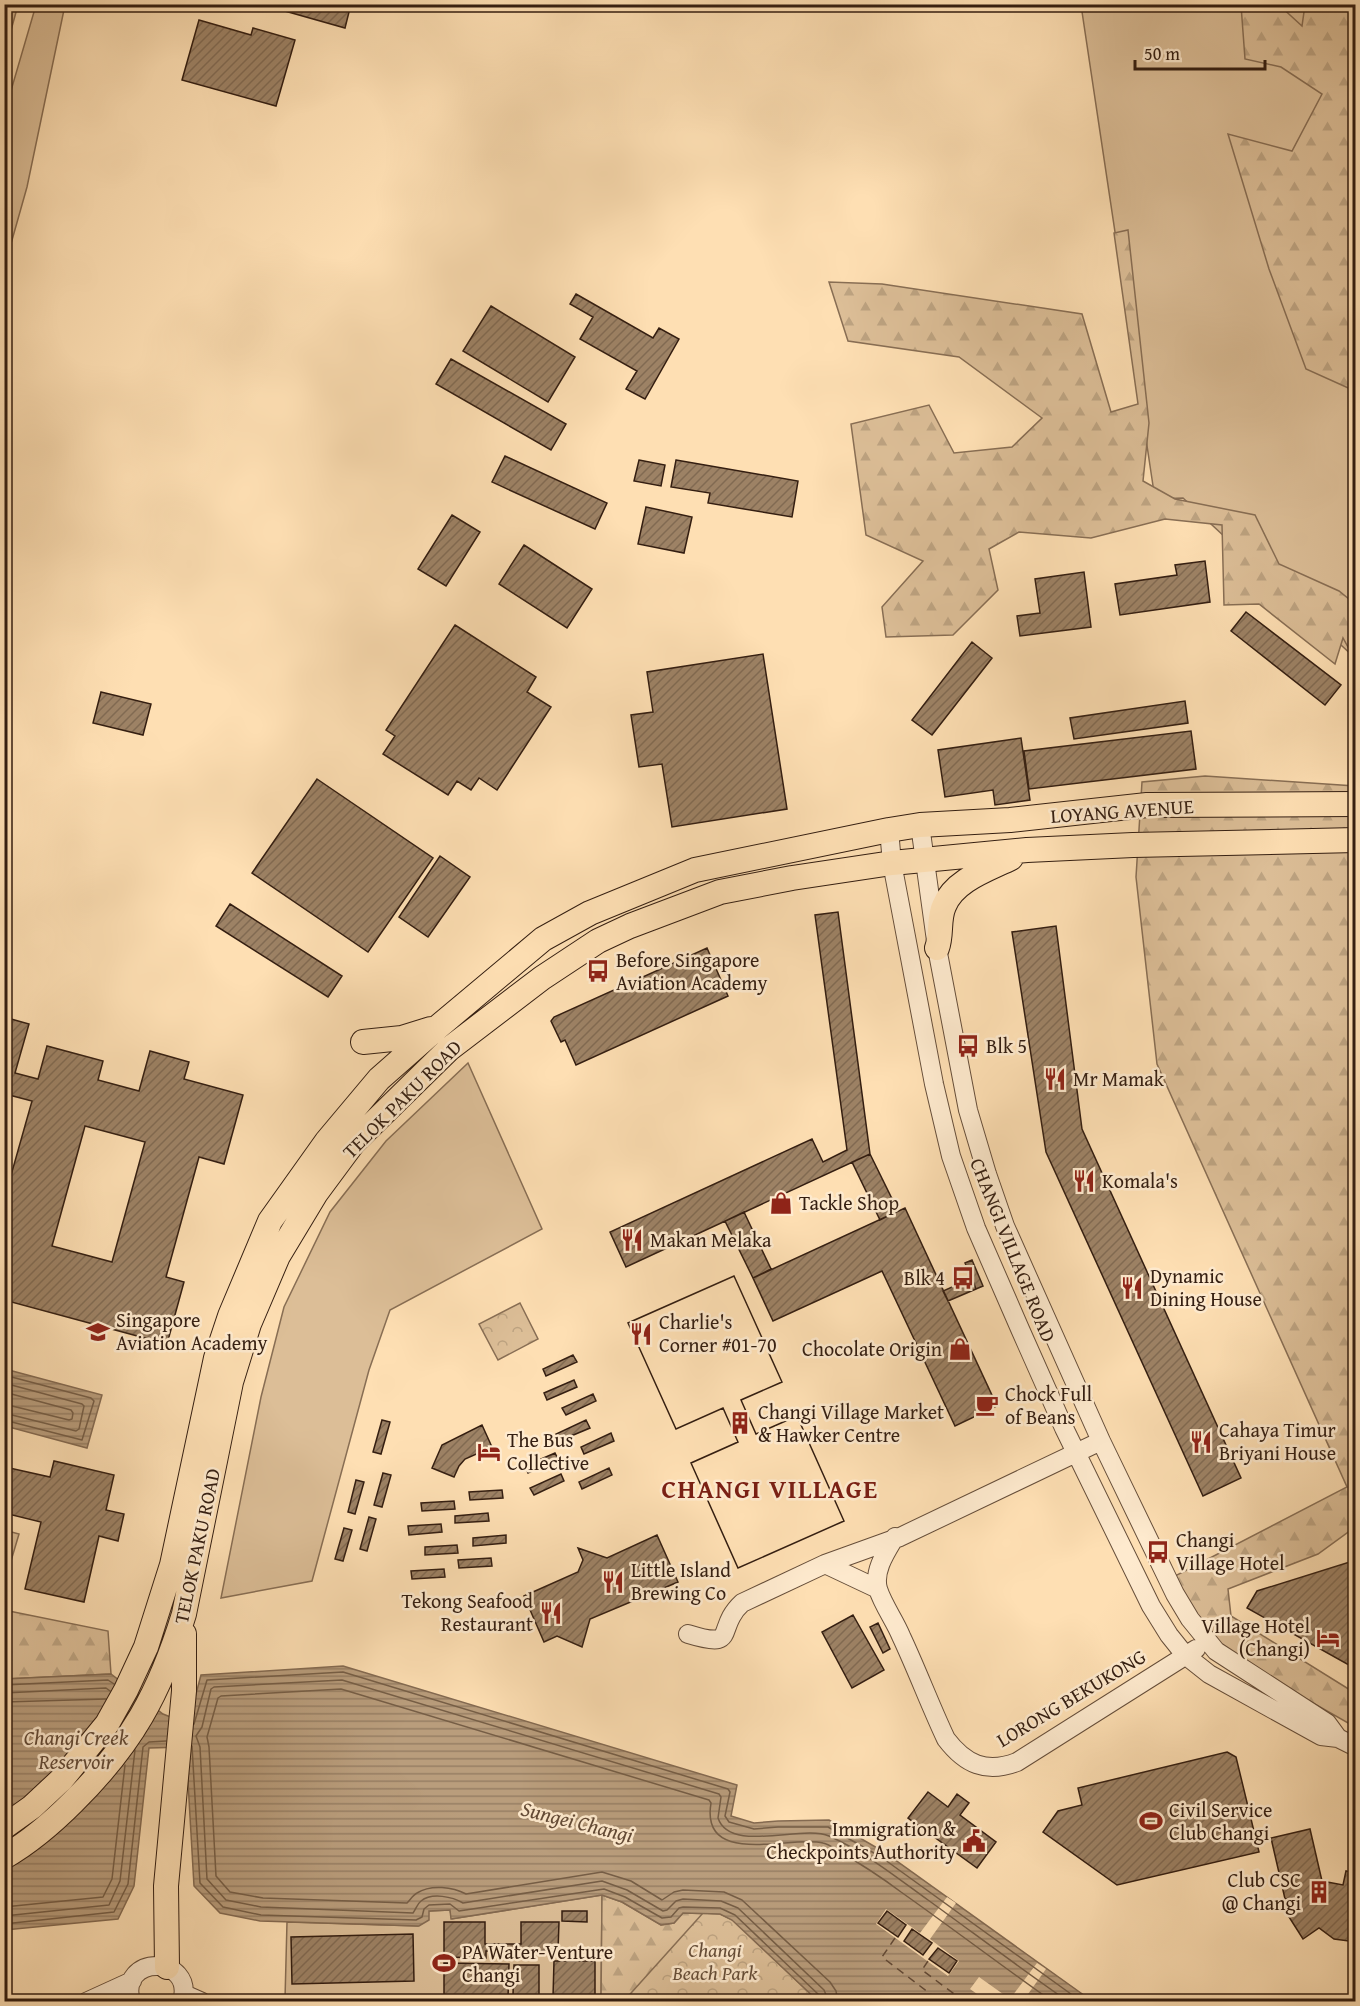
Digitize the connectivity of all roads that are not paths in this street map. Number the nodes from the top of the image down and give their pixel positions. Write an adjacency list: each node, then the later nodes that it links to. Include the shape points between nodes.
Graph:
1 (1356, 804): 2 (main road, LOYANG AVENUE, via 1147,805)
2 (920, 825): 3 (main road, LOYANG AVENUE); 6 (street, CHANGI VILLAGE ROAD)
3 (889, 830): 7 (street, CHANGI VILLAGE ROAD); 9 (main road, TELOK PAKU ROAD, via 695,870 590,913 543,939)
4 (1356, 840): 5 (main road, LOYANG AVENUE)
5 (1027, 850): 6 (main road, LOYANG AVENUE); 8 (main road, via 972,877 956,890 944,906)
6 (925, 860): 7 (main road, LOYANG AVENUE); 8 (street, CHANGI VILLAGE ROAD)
7 (892, 863): 12 (street, CHANGI VILLAGE ROAD, via 951,1156 976,1228); 16 (main road, TELOK PAKU ROAD, via 720,892 598,941 520,993 449,1049 353,1143 316,1193 278,1256 249,1324 231,1382)
8 (937, 948): 11 (street, CHANGI VILLAGE ROAD, via 968,1110 987,1174 1012,1245)
9 (438, 1027): 10 (main road, via 402,1038); 22 (main road, TELOK PAKU ROAD, via 379,1079 327,1141 270,1221 216,1358 172,1565 146,1647 107,1724 86,1752 40,1800)
10 (363, 1042)
11 (1101, 1441): 12 (street); 18 (street, CHANGI VILLAGE ROAD, via 1175,1594)
12 (1076, 1452): 13 (street); 19 (street, CHANGI VILLAGE ROAD, via 1151,1606)
13 (895, 1537): 14 (street); 15 (street, via 880,1565)
14 (825, 1564): 15 (street); 17 (street, via 742,1603 732,1612 723,1638 712,1641)
15 (878, 1589): 19 (street, LORONG BEKUKONG, via 946,1739 971,1763 1003,1767 1017,1762)
16 (184, 1614): 23 (main road, TELOK PAKU ROAD, via 157,1689 101,1775 49,1826); 24 (main road, via 184,1691 166,1886)
17 (687, 1634)
18 (1207, 1642): 19 (street, LORONG BEKUKONG); 20 (street, CHANGI VILLAGE ROAD, via 1327,1723)
19 (1185, 1656): 20 (street, CHANGI VILLAGE ROAD, via 1250,1698 1322,1736)
20 (1338, 1738): 21 (street)
21 (1356, 1747)
22 (4, 1827)
23 (4, 1857)
24 (167, 1967): 25 (street, via 148,1966); 26 (street, via 180,1978)
25 (132, 1981): 27 (street); 28 (street)
26 (183, 1998): 29 (street)
27 (87, 2001)
28 (131, 2001)
29 (202, 2001)

